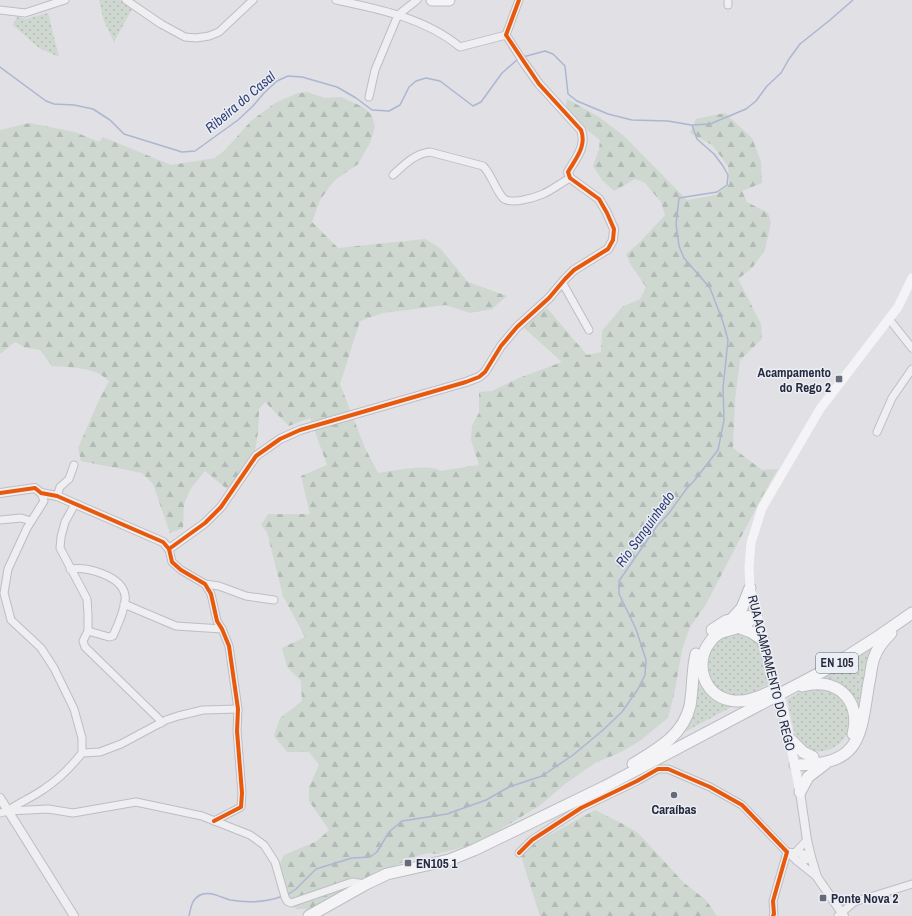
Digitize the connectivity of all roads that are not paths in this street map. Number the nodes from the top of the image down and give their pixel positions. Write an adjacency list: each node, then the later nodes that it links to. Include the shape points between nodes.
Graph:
1 (42, 0): 10 (street)
2 (64, 0): 10 (street)
3 (126, 0): 4 (street, via 161,24 185,37 196,38 219,32)
4 (253, 0)
5 (336, 0): 12 (street)
6 (417, 0): 12 (street)
7 (432, 0): 8 (main road)
8 (449, 0)
9 (519, 0): 13 (street)
10 (43, 8): 11 (street, via 25,13)
11 (0, 10)
12 (398, 14): 13 (street, via 438,31 460,47); 15 (street, via 375,70)
13 (506, 35): 14 (street)
14 (521, 58): 17 (street, via 539,84 581,130 584,138 582,148 568,172)
15 (369, 97)
16 (393, 175): 17 (street, via 412,158 430,152 483,166 505,200 513,201 542,194)
17 (570, 178): 19 (street, via 599,199 614,229 613,240 608,249 574,270)
18 (912, 278): 20 (main road, RUA ACAMPAMENTO DO REGO)
19 (562, 282): 21 (street); 32 (street, via 549,298 517,327 479,377 300,430 280,439 256,456 221,507)
20 (889, 319): 22 (street); 35 (main road, RUA ACAMPAMENTO DO REGO, via 820,409 762,508 751,543)
21 (589, 330)
22 (912, 348)
23 (912, 369): 24 (street, via 892,398)
24 (877, 432)
25 (74, 465): 28 (street, via 69,479 60,487)
26 (41, 492): 27 (street, via 35,488); 28 (street); 31 (street, via 44,501)
27 (0, 493)
28 (57, 496): 29 (street)
29 (75, 504): 32 (street, via 163,542); 33 (street, via 65,522 60,548)
30 (0, 520): 31 (street, via 21,518)
31 (31, 521): 50 (street, via 8,569 4,593 11,620 41,648 74,709 82,738)
32 (168, 550): 34 (street, via 172,562)
33 (70, 568): 37 (street, via 81,567 114,579 125,595); 43 (street, via 87,599)
34 (205, 584): 36 (street, via 219,586 246,596); 42 (street, via 211,594 217,621)
35 (750, 588): 40 (main road, RUA ACAMPAMENTO DO REGO); 41 (main road)
36 (274, 600)
37 (124, 604): 42 (street, via 176,626); 43 (street, via 113,636)
38 (912, 607): 45 (main road, EN 105, via 826,664)
39 (912, 614): 46 (main road, EN 105, via 829,668); 52 (main road, via 882,642 873,658 858,738 845,755)
40 (756, 615): 41 (main road, via 750,621); 44 (main road, RUA ACAMPAMENTO DO REGO)
41 (735, 624): 44 (main road); 45 (main road, via 715,636 705,649 701,666 707,684 713,692 730,700 748,700); 54 (main road, via 712,630 700,644 695,660 690,706 676,733 663,745)
42 (222, 629): 47 (street, via 229,646)
43 (88, 631): 48 (street, via 85,647)
44 (763, 640): 49 (main road, RUA ACAMPAMENTO DO REGO, bridge)
45 (768, 693): 54 (main road, EN 105)
46 (757, 706): 51 (main road, via 812,684 831,685 841,691 850,702 855,716 852,735 836,752); 58 (main road, EN 105, via 604,787)
47 (238, 709): 48 (street, via 203,710); 59 (street, via 236,731 241,807)
48 (161, 723): 50 (street, via 100,752)
49 (790, 739): 51 (main road, via 803,752); 53 (main road, RUA ACAMPAMENTO DO REGO)
50 (82, 753): 57 (street, via 68,770 43,790)
51 (813, 757): 53 (main road)
52 (827, 762): 53 (main road); 55 (main road, via 808,776)
53 (795, 765): 55 (main road, RUA ACAMPAMENTO DO REGO)
54 (621, 772): 58 (main road, EN 105)
55 (800, 792): 60 (street, RUA ACAMPAMENTO DO REGO)
56 (0, 798): 57 (street)
57 (4, 812): 59 (street, via 48,809 73,813 136,802 202,816); 70 (street)
58 (535, 819): 66 (main road, EN 105, via 449,860 387,874)
59 (214, 821): 66 (street, via 250,834 264,845 275,862 285,896 291,903 352,882)
60 (807, 840): 62 (street); 63 (street, RUA ACAMPAMENTO DO REGO)
61 (519, 853): 62 (street, via 532,840 581,808 658,769 668,769 742,805)
62 (790, 853): 63 (street); 64 (street); 68 (street, via 773,902)
63 (811, 857): 64 (street); 65 (street, RUA ACAMPAMENTO DO REGO)
64 (797, 861): 65 (street)
65 (818, 877): 69 (street, RUA ACAMPAMENTO DO REGO)
66 (366, 884): 71 (main road, EN 105)
67 (912, 884): 69 (street, via 854,902)
68 (775, 915)
69 (841, 915)
70 (74, 916)
71 (309, 916)

